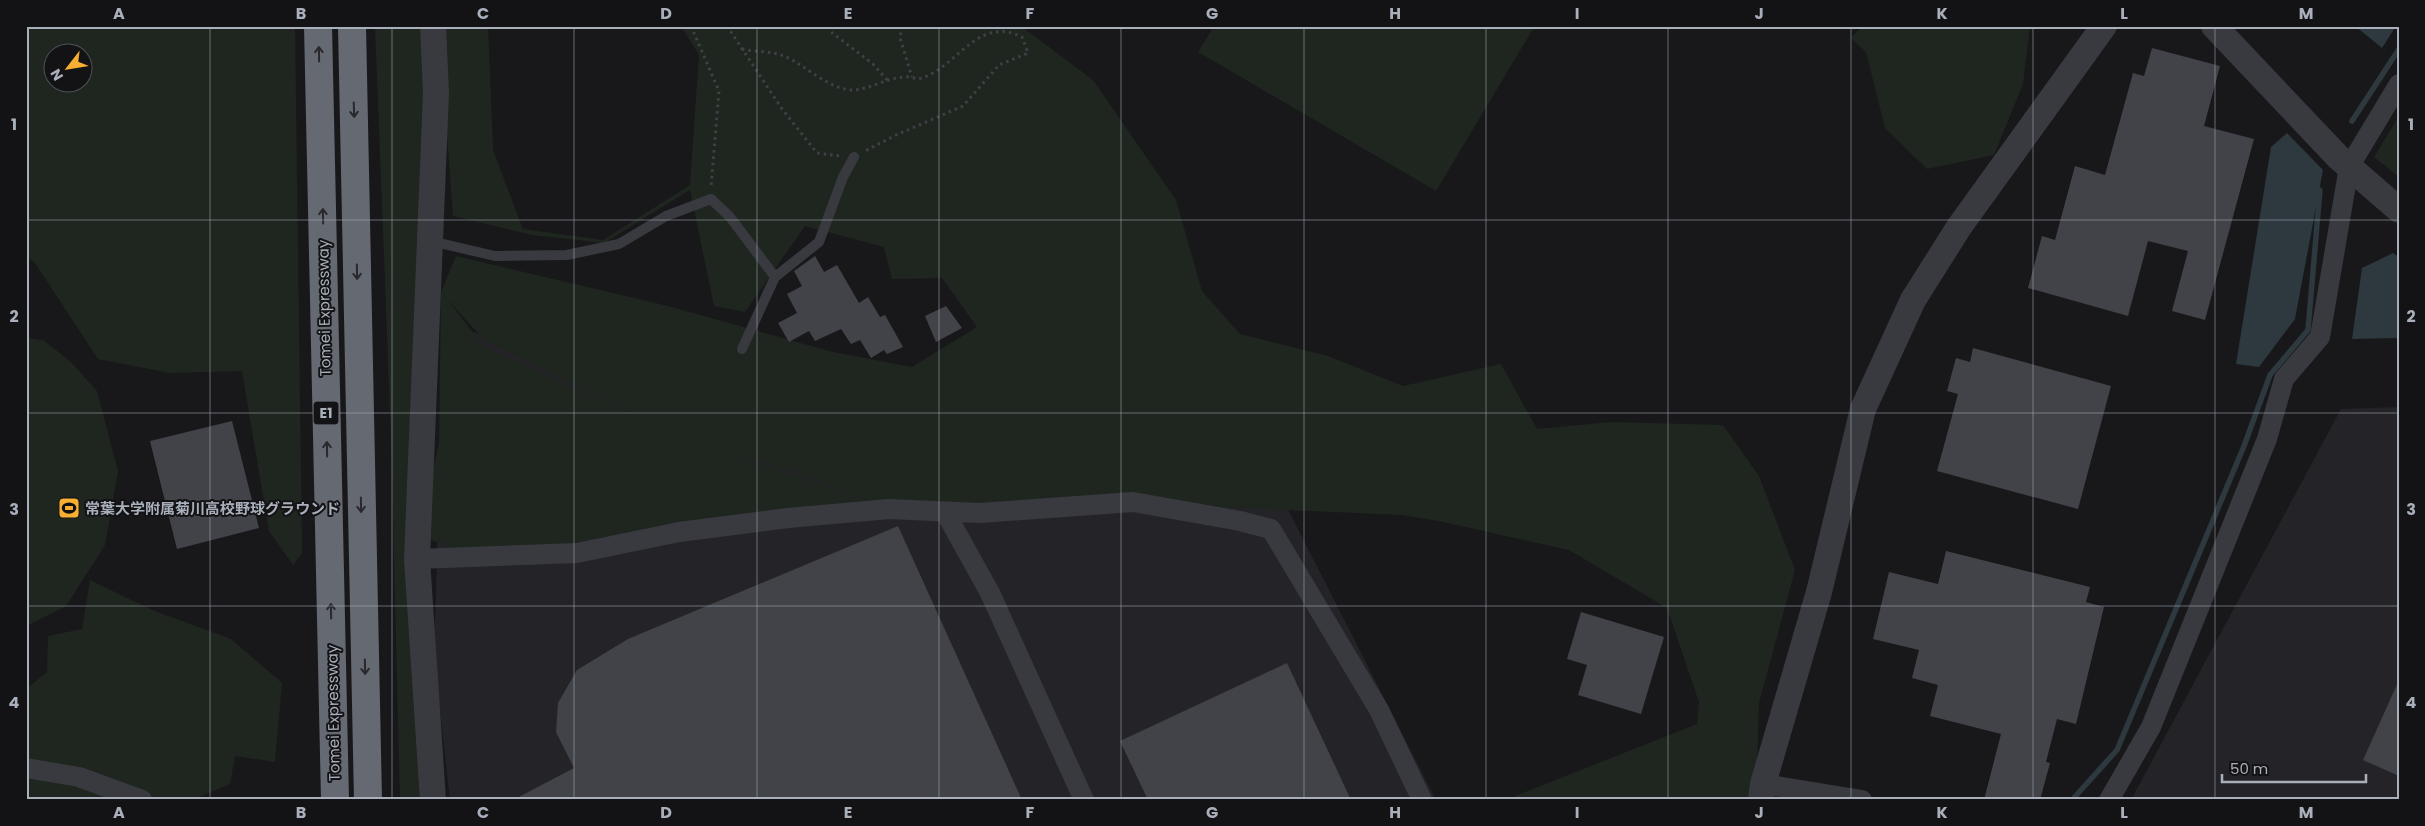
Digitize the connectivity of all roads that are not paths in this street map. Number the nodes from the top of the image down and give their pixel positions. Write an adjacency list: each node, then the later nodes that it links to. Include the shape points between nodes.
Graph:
1 (318, 26): 18 (highway, Tomei Expressway / E1, one-way to 1)
2 (352, 26): 19 (highway, E1, one-way to 19)
3 (433, 26): 10 (street, via 436,93)
4 (2104, 26): 16 (street, via 1959,227 1923,284 1863,409 1819,592)
5 (2214, 26): 8 (street)
6 (2399, 84): 8 (street)
7 (854, 157): 11 (lane, via 819,242)
8 (2349, 167): 9 (street); 24 (street, via 2320,337 2284,379 2267,439 2151,727)
9 (2399, 210)
10 (430, 241): 11 (lane, via 495,256 567,255 619,244 666,216 711,199 730,217); 14 (street)
11 (775, 277): 12 (lane)
12 (742, 349)
13 (945, 512): 14 (street, via 889,509 788,518 679,532 576,553); 21 (street, via 990,593); 22 (street, via 979,513 1133,502 1272,529 1379,710)
14 (417, 558): 20 (street)
15 (26, 768): 17 (street, via 79,777)
16 (1762, 792): 23 (street)
17 (142, 800)
18 (335, 800)
19 (368, 800)
20 (432, 800)
21 (1084, 800)
22 (1422, 800)
23 (1862, 800)
24 (2110, 800)

